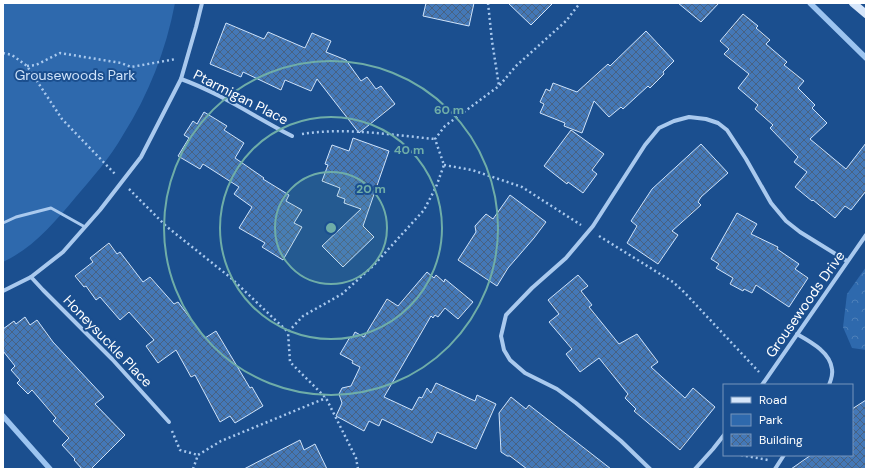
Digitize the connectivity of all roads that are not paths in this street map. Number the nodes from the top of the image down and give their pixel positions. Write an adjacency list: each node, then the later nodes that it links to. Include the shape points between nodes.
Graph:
1 (202, 3): 4 (street)
2 (853, 3): 3 (street)
3 (866, 14)
4 (181, 79): 5 (street, Ptarmigan Place, via 197,84); 7 (street, via 141,157)
5 (292, 136)
6 (3, 223): 7 (lane, via 51,208)
7 (85, 227): 10 (street, via 63,252)
8 (866, 235): 9 (street, Grousewoods Drive)
9 (848, 261): 12 (street, Grousewoods Drive); 18 (street, via 786,221 771,203 727,130 718,123 689,117 659,128 589,230 566,258 506,315 501,336 504,350 510,360 525,373 558,389 576,403)
10 (31, 277): 11 (street); 15 (street, Honeysuckle Place, via 112,359)
11 (3, 291)
12 (797, 334): 13 (street, Grousewoods Drive); 14 (street, via 823,352 829,361 833,370)
13 (763, 384)
14 (830, 384)
15 (169, 422)
16 (723, 436): 19 (street)
17 (783, 456): 20 (street)
18 (650, 469)
19 (695, 469)
20 (775, 469)

